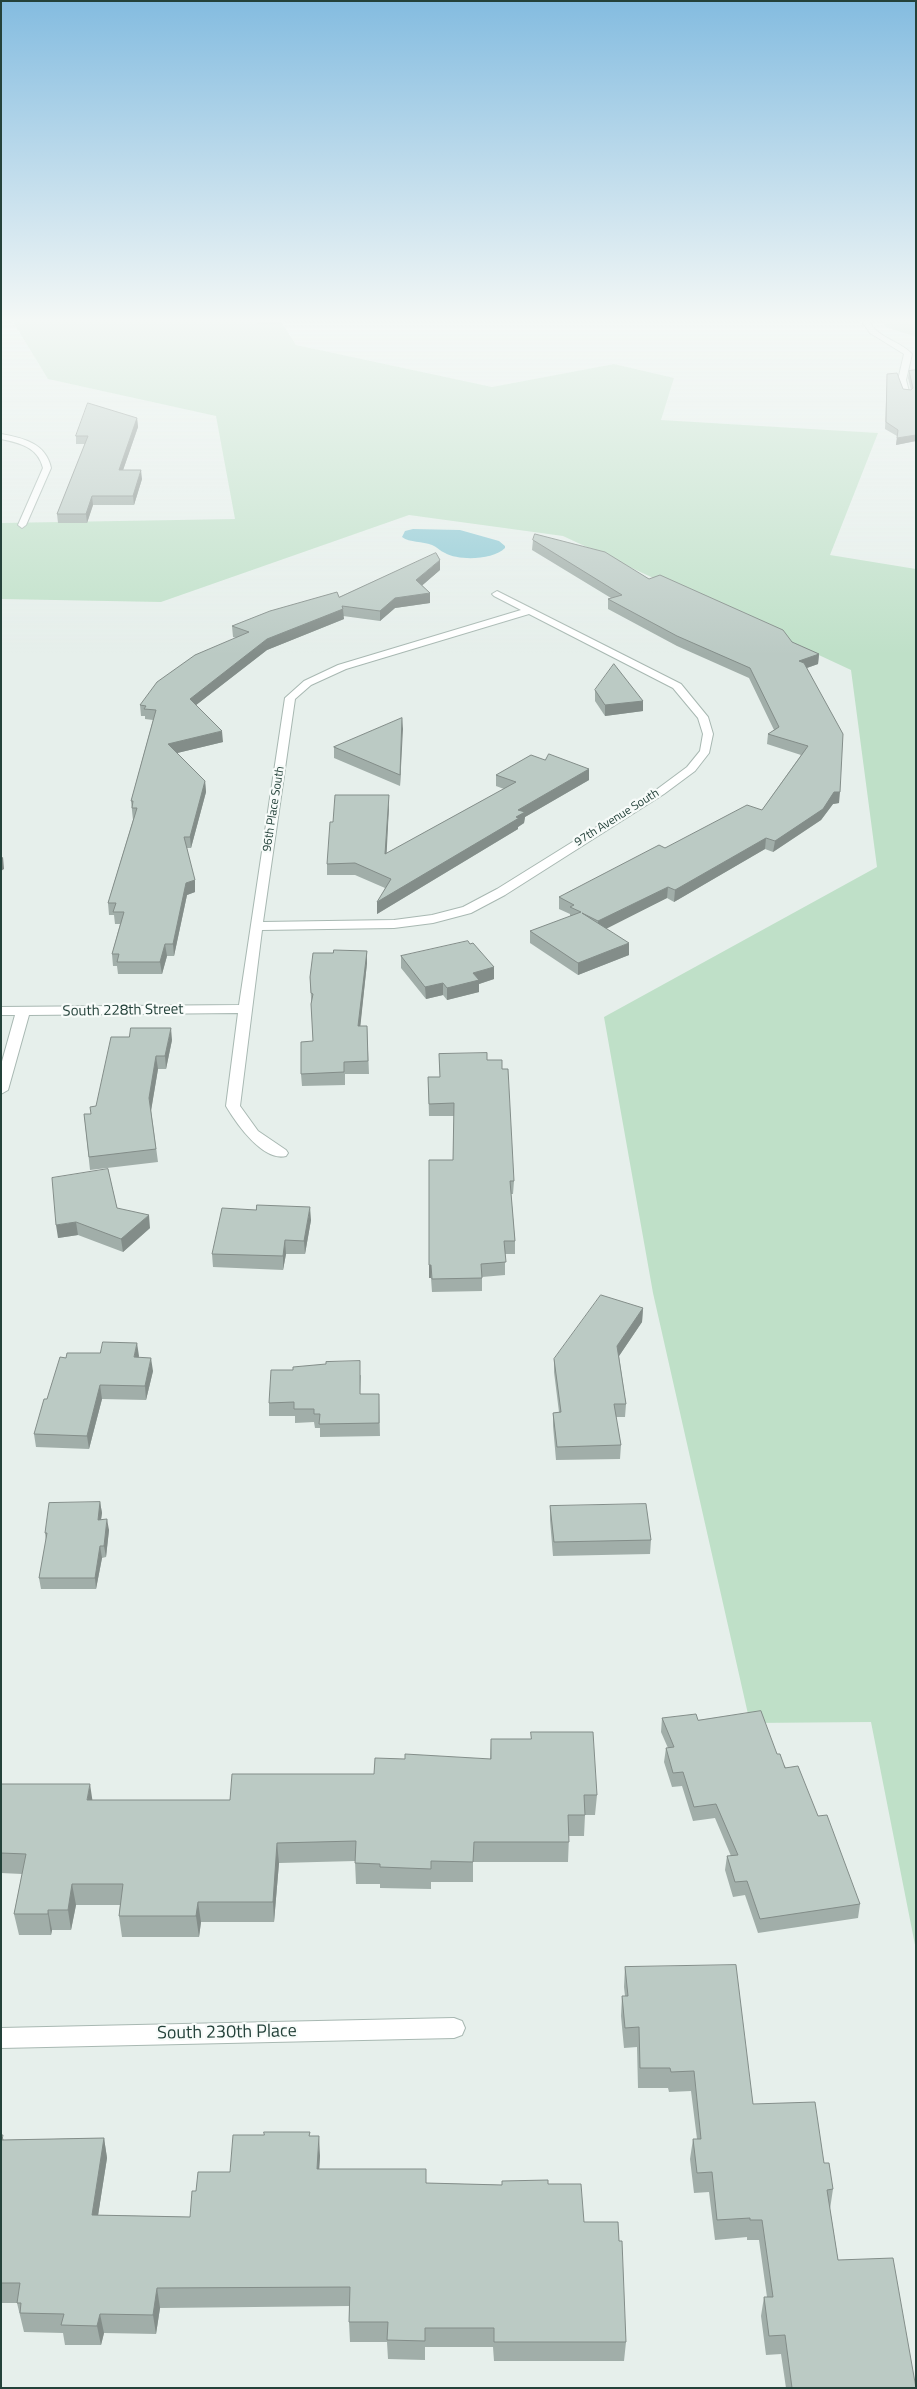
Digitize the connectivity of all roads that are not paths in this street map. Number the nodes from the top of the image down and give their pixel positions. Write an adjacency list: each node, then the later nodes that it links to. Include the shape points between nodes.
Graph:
1 (1, 436): 2 (street, via 18,440 43,454 47,468)
2 (22, 525)
3 (497, 594): 4 (street, 97th Avenue South)
4 (529, 611): 5 (street, 96th Place South, via 317,676 290,698); 5 (street, 97th Avenue South, via 677,686 703,717 708,734 705,751 691,769 543,866 468,910 394,924)
5 (256, 926): 6 (street, 96th Place South)
6 (245, 1009): 8 (street, South 228th Street); 10 (street, 96th Place South, via 233,1106 246,1129)
7 (1, 1011): 8 (street, South 228th Street)
8 (23, 1012): 9 (street)
9 (1, 1090)
10 (281, 1153)
11 (454, 2028): 12 (street, South 230th Place)
12 (1, 2038)

